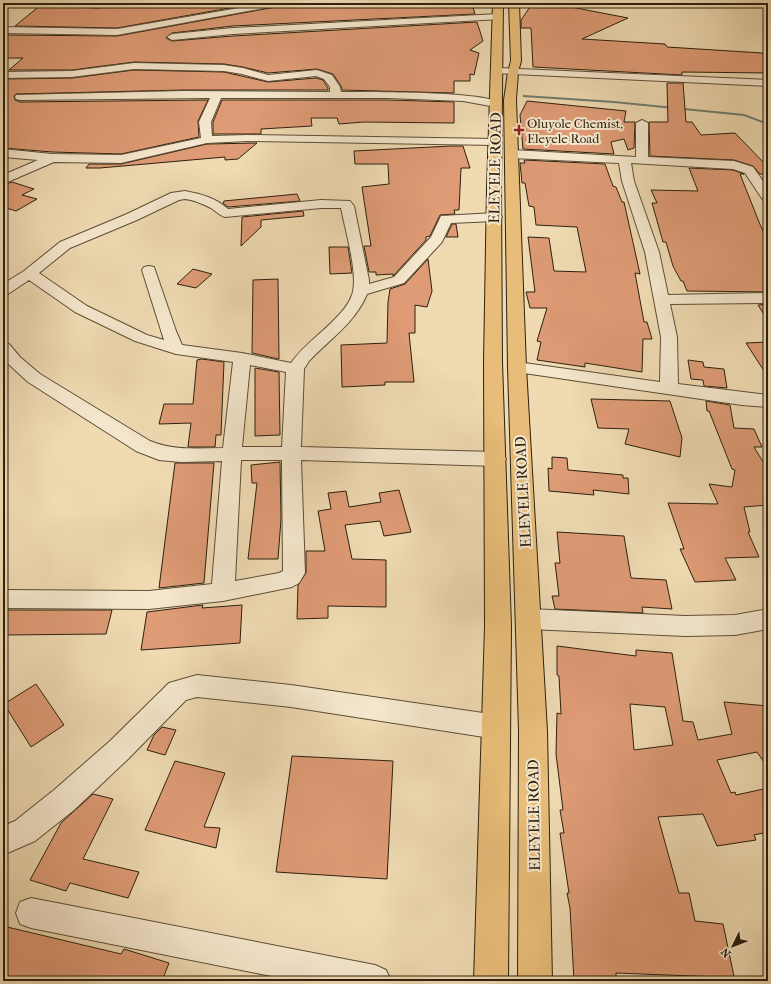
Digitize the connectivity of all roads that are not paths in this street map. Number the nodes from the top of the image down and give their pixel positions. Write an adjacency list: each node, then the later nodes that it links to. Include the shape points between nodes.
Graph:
1 (58, 3): 2 (street)
2 (132, 3)
3 (281, 3): 6 (street)
4 (498, 3): 7 (main road, ELEYELE ROAD)
5 (514, 3): 16 (main road, ELEYELE ROAD, via 516,61)
6 (250, 8): 8 (street, via 258,11); 9 (street, via 117,32)
7 (498, 17): 8 (street); 15 (main road, ELEYELE ROAD)
8 (261, 23): 10 (street); 11 (street, via 257,33)
9 (3, 30)
10 (172, 37)
11 (222, 41)
12 (79, 63): 13 (street)
13 (128, 67): 14 (street, via 84,74); 19 (street, via 224,68 268,78 318,73 328,77 335,87)
14 (3, 74)
15 (497, 74): 16 (street); 21 (main road, ELEYELE ROAD)
16 (512, 75): 17 (street); 21 (main road, ELEYELE ROAD)
17 (768, 83)
18 (217, 94): 19 (street); 20 (street); 23 (street, via 204,121)
19 (336, 95): 21 (street)
20 (20, 97)
21 (500, 101): 24 (main road, ELEYELE ROAD)
22 (642, 123): 28 (street)
23 (207, 140): 24 (street, via 287,138); 26 (street, via 121,159)
24 (504, 148): 27 (street); 31 (main road, ELEYELE ROAD); 41 (main road, ELEYELE ROAD, via 512,189)
25 (3, 153): 26 (street)
26 (52, 158): 29 (street)
27 (624, 160): 28 (street); 37 (street, via 628,181 652,252)
28 (642, 160): 30 (street, via 734,165 749,170)
29 (3, 180)
30 (768, 197)
31 (495, 217): 35 (street, via 446,219 437,239 399,280); 47 (main road, ELEYELE ROAD, via 493,362)
32 (149, 270): 39 (street, via 165,324)
33 (29, 274): 34 (street); 35 (street, via 65,245 176,196 185,195 197,197 217,206 225,213 340,203 347,206); 39 (street, via 80,309 141,338)
34 (3, 291)
35 (362, 291): 42 (street, via 345,318 299,362)
36 (768, 298): 37 (street)
37 (662, 300): 43 (street, via 669,337)
38 (3, 348): 46 (street, via 34,378 144,446 159,453)
39 (176, 349): 40 (street)
40 (242, 358): 42 (street); 46 (street)
41 (517, 367): 43 (street); 50 (main road, ELEYELE ROAD)
42 (295, 369): 45 (street)
43 (669, 389): 44 (street)
44 (768, 401)
45 (291, 454): 46 (street); 47 (street); 48 (street, via 294,573 284,581)
46 (232, 455): 48 (street)
47 (496, 459): 52 (main road, ELEYELE ROAD)
48 (224, 592): 49 (street, via 149,600)
49 (3, 599)
50 (528, 619): 51 (street, via 685,626 735,625); 57 (main road, ELEYELE ROAD, via 533,731)
51 (768, 619)
52 (497, 727): 53 (street, via 291,696 197,686 178,691 64,800 25,831); 56 (main road, ELEYELE ROAD)
53 (3, 841)
54 (31, 913): 55 (street)
55 (375, 981)
56 (491, 981)
57 (535, 981)

